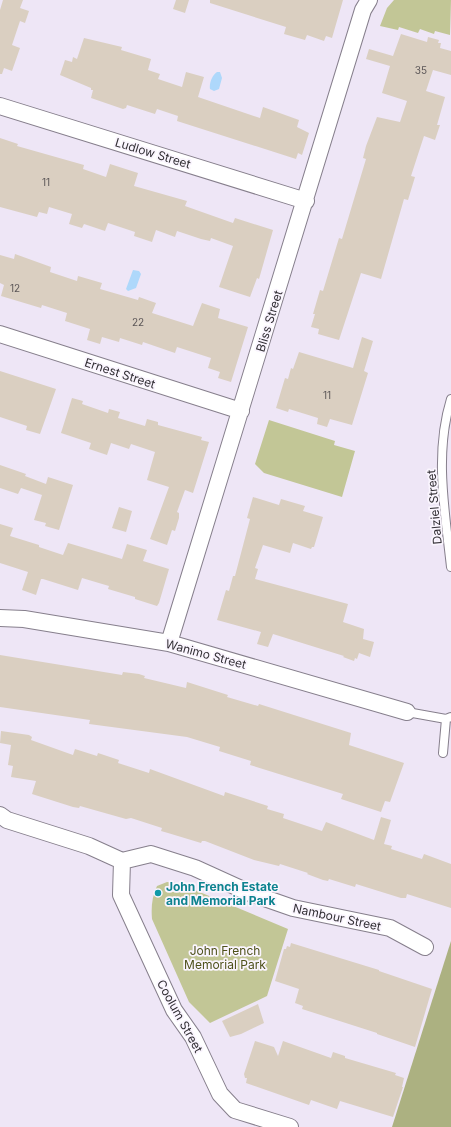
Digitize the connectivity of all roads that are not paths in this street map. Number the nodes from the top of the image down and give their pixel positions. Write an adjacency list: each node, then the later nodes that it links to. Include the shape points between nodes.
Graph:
1 (369, 0): 3 (street, Bliss Street, via 363,10)
2 (0, 106): 3 (street, Ludlow Street)
3 (306, 201): 6 (street, Bliss Street)
4 (0, 334): 6 (street, Ernest Street)
5 (451, 399): 7 (lane, Dalziel Street, via 445,419 441,474)
6 (241, 411): 9 (street, Bliss Street)
7 (451, 567)
8 (0, 618): 9 (street, Wanimo Street, via 24,619)
9 (169, 643): 10 (street, Wanimo Street)
10 (407, 712): 11 (lane)
11 (448, 718): 12 (lane)
12 (443, 753)
13 (0, 815): 14 (street, via 7,820 89,846)
14 (122, 861): 15 (street, Nambour Street, via 151,854 195,868 250,893 293,908 390,928); 16 (street, Coolum Street, via 121,895 174,1010 194,1037 220,1094 235,1110)
15 (424, 947)
16 (290, 1127)

